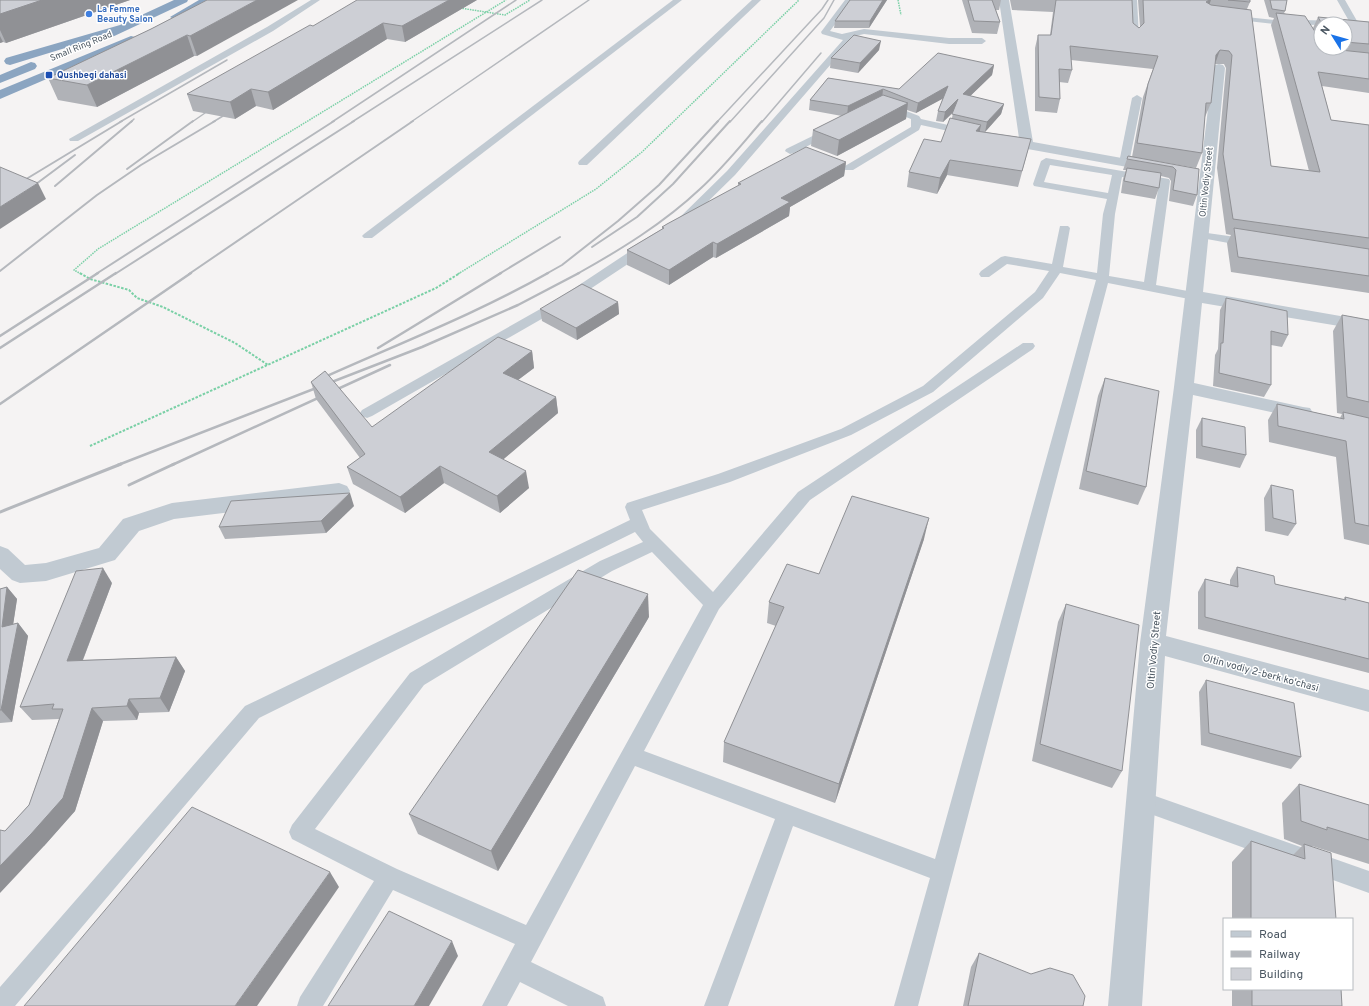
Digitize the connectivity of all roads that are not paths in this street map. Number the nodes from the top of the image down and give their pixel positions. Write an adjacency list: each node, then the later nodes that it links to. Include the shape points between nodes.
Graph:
1 (182, 0): 11 (highway, Small Ring Road)
2 (207, 0): 12 (highway)
3 (316, 0): 30 (lane, via 270,29)
4 (678, 0): 40 (lane)
5 (757, 0): 32 (lane)
6 (849, 0): 18 (lane, via 825,32)
7 (1004, 0): 34 (street, via 1027,145)
8 (1133, 0): 17 (lane)
9 (1341, 0): 13 (lane)
10 (1222, 16): 15 (lane)
11 (135, 23): 21 (highway); 23 (highway, Small Ring Road)
12 (165, 23)
13 (1354, 23): 14 (lane); 15 (lane, via 1302,22)
14 (1369, 24)
15 (1304, 25): 19 (lane)
16 (140, 35): 24 (highway, Small Ring Road)
17 (1135, 36)
18 (842, 37): 20 (lane, via 864,31 949,42); 38 (lane, via 848,39 731,173 681,222)
19 (1312, 38)
20 (982, 41)
21 (0, 64)
22 (1219, 68): 39 (street, Oltin Vodiy Street, via 1199,175)
23 (0, 79)
24 (0, 95)
25 (1137, 98): 34 (lane)
26 (874, 108): 27 (lane, via 881,104 916,118)
27 (916, 121): 29 (lane); 33 (lane, via 916,128)
28 (839, 126): 31 (lane)
29 (980, 135)
30 (74, 139)
31 (790, 151)
32 (583, 164)
33 (849, 168)
34 (1121, 168): 35 (street); 36 (lane); 36 (lane, via 1046,161 1038,184); 46 (lane, via 1165,182)
35 (1177, 172)
36 (1113, 198): 45 (lane)
37 (1064, 228): 43 (lane)
38 (668, 231)
39 (1200, 235): 42 (lane); 47 (street, Oltin Vodiy Street)
40 (368, 236)
41 (654, 240): 51 (lane, via 562,302)
42 (1262, 244)
43 (1057, 269): 44 (lane, via 1005,260); 45 (lane); 54 (lane, via 1039,295 928,389 846,432 724,478 633,507)
44 (985, 274)
45 (1103, 278): 46 (lane); 63 (lane)
46 (1149, 287): 47 (lane)
47 (1194, 296): 48 (street); 50 (street, Oltin Vodiy Street)
48 (1369, 326)
49 (1028, 346): 57 (lane, via 804,496)
50 (1184, 387): 52 (street); 58 (street, Oltin Vodiy Street)
51 (368, 413)
52 (1323, 418)
53 (339, 491): 56 (street, via 172,511 131,526 107,554 46,572 20,574)
54 (639, 523): 55 (lane); 68 (lane, via 252,712)
55 (654, 544): 57 (lane); 64 (lane, via 606,566 417,679 300,832)
56 (0, 555)
57 (713, 604): 60 (lane)
58 (1153, 643): 59 (street, Oltin vodiy 2-berk ko'chasi); 61 (street, Oltin Vodiy Street)
59 (1369, 701)
60 (631, 755): 62 (lane); 66 (lane)
61 (1141, 801): 65 (lane); 74 (street, Oltin Vodiy Street)
62 (787, 814): 63 (lane); 72 (lane)
63 (942, 872): 73 (lane)
64 (389, 877): 66 (lane); 69 (lane)
65 (1369, 882)
66 (530, 939): 67 (lane)
67 (515, 968): 70 (lane); 71 (lane)
68 (0, 1005)
69 (309, 1006)
70 (494, 1006)
71 (594, 1006)
72 (716, 1006)
73 (906, 1006)
74 (1125, 1006)

